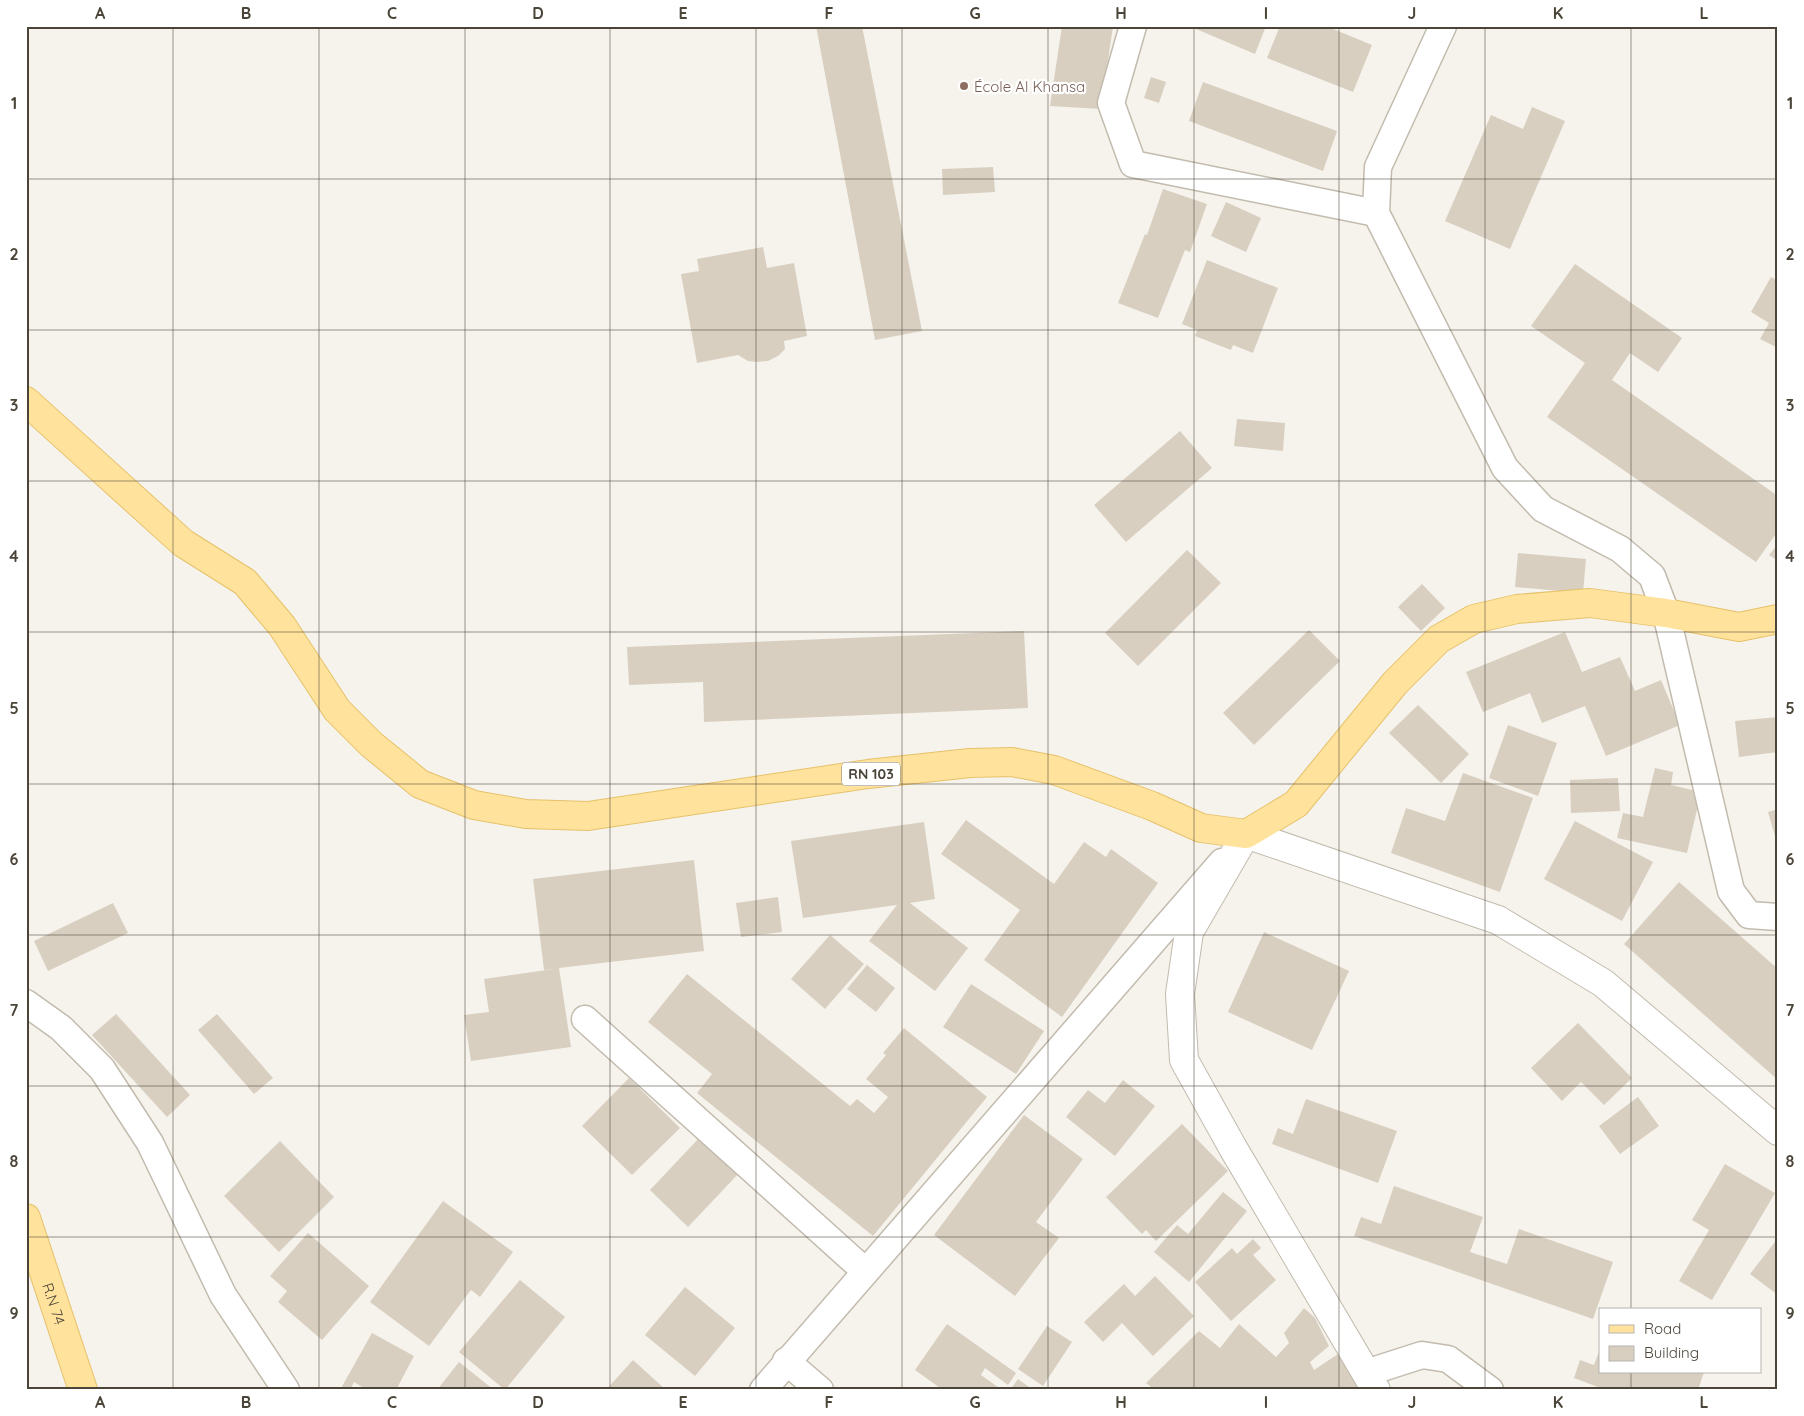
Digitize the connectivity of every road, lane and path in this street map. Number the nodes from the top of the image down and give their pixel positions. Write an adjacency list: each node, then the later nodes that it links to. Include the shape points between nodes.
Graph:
1 (1133, 26): 3 (street, via 1111,103 1133,164)
2 (1442, 26): 3 (street, via 1378,167)
3 (1376, 213): 5 (street, via 1505,468 1543,509 1620,549 1652,576)
4 (26, 401): 7 (main road, RN 103, via 183,543 245,582 282,626 336,710 371,744 420,784 474,806 526,814 588,816 868,774 1012,762 1054,770 1201,828)
5 (1666, 613): 6 (main road, via 1739,627); 7 (main road, via 1590,603 1517,608 1474,619 1439,639 1395,683 1296,804); 8 (street, via 1731,891 1749,915)
6 (1778, 619)
7 (1246, 834): 11 (street, via 1498,920 1603,983); 13 (street); 15 (street, via 1188,932 1180,994 1184,1060)
8 (1778, 917)
9 (26, 1003): 17 (street, via 61,1028 102,1069 150,1143 223,1295)
10 (585, 1019): 13 (street)
11 (1778, 1131)
12 (26, 1218): 16 (main road, R.N 74)
13 (865, 1271): 14 (street)
14 (786, 1361): 18 (street); 19 (street)
15 (1371, 1381): 20 (street, via 1422,1355 1448,1359)
16 (83, 1390)
17 (286, 1390)
18 (763, 1390)
19 (820, 1390)
20 (1490, 1390)

